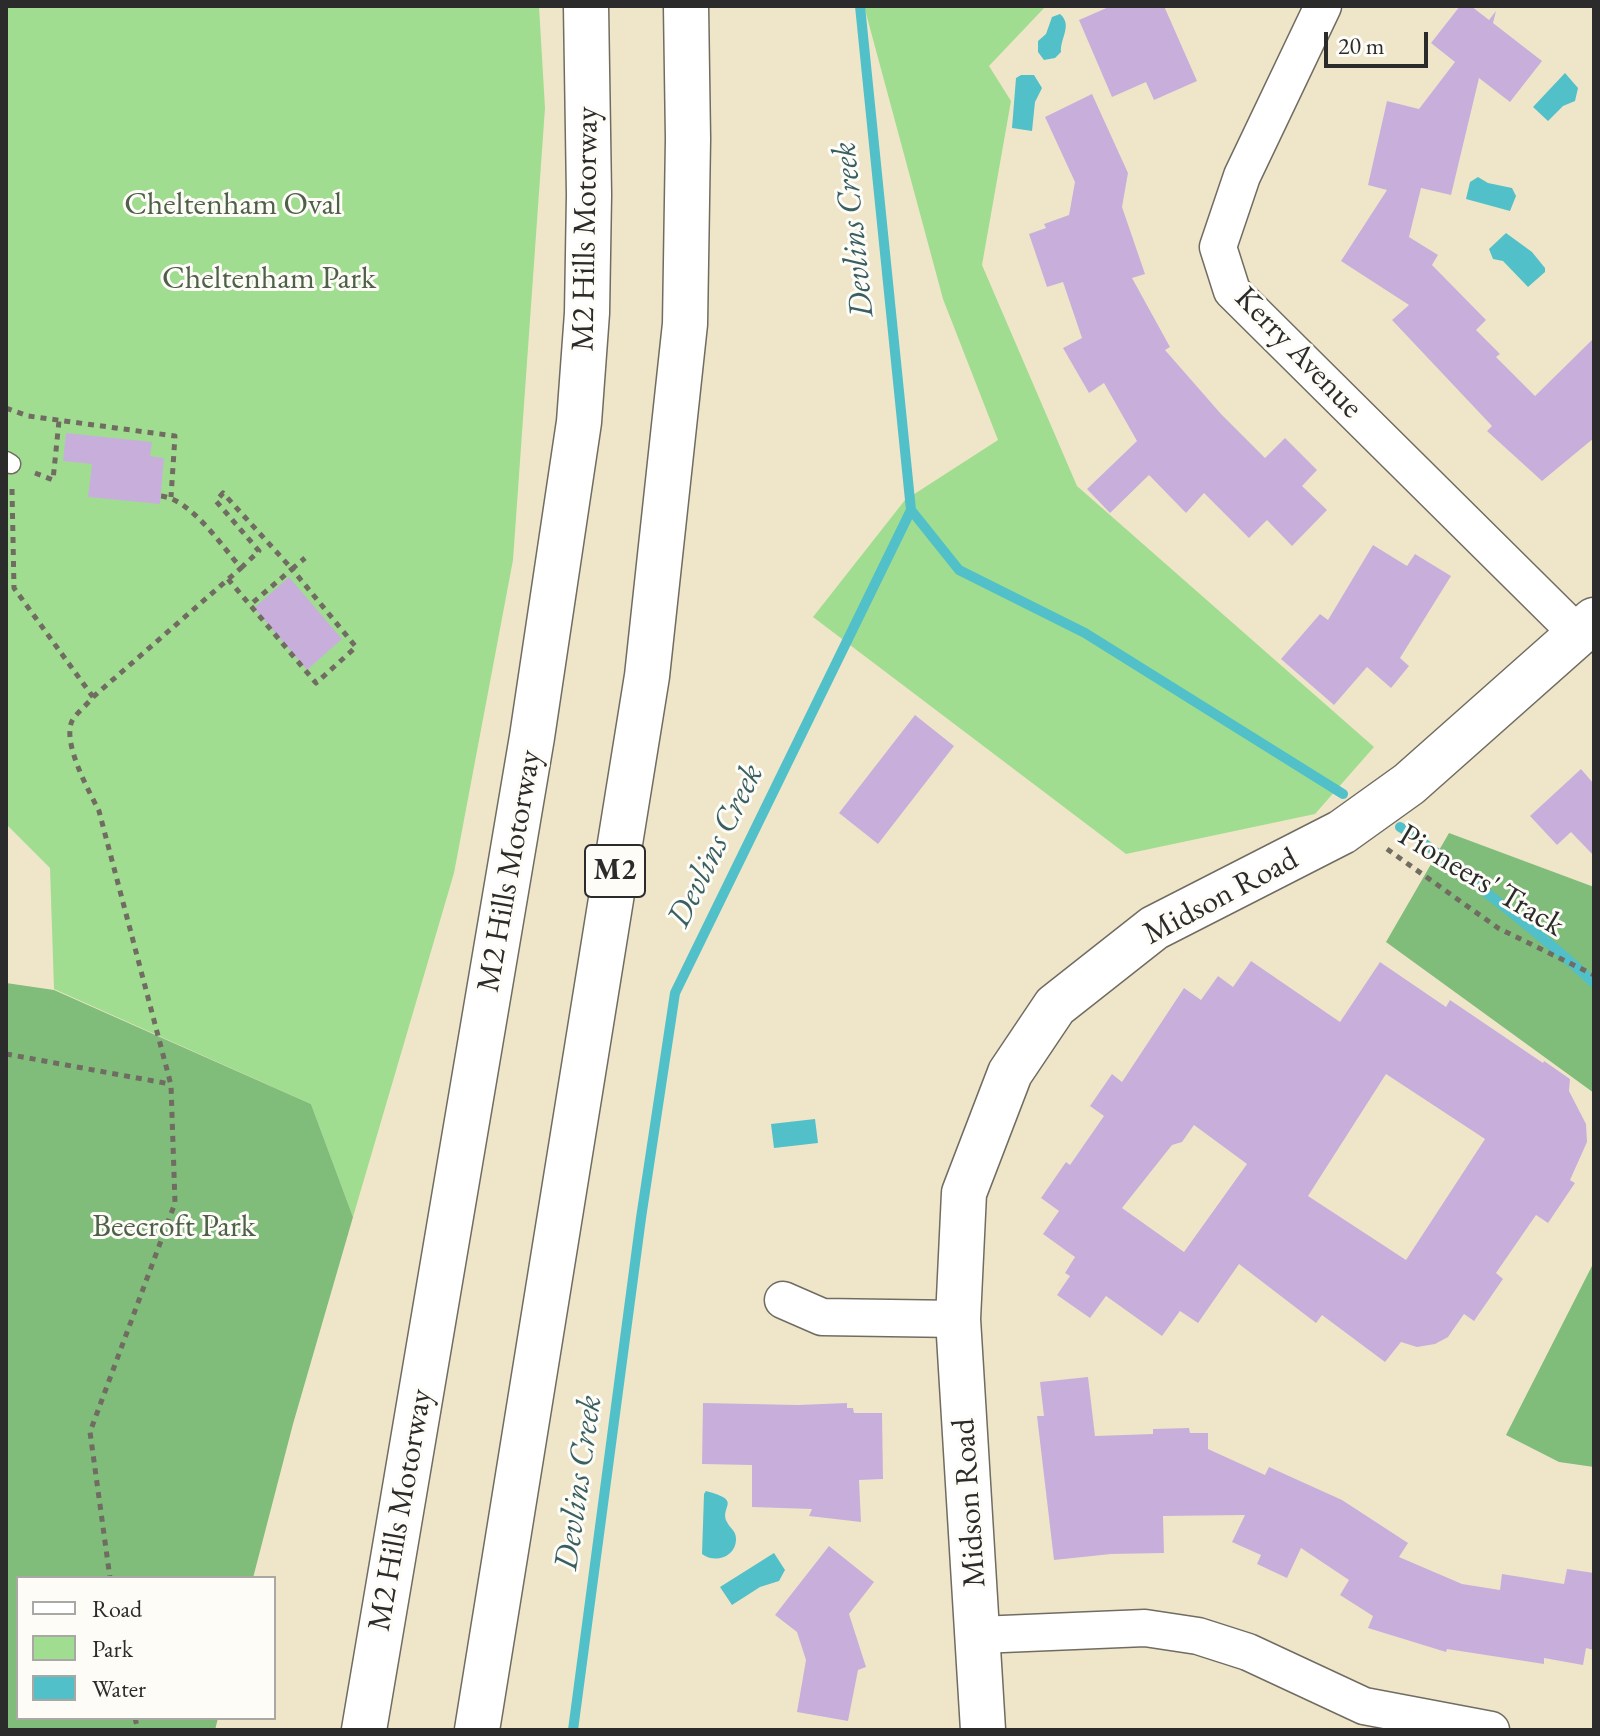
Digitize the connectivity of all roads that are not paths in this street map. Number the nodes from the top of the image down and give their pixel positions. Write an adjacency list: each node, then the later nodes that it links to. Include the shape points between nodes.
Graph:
1 (586, 6): 8 (main road, M2 Hills Motorway, via 589,195 579,422 532,737)
2 (686, 6): 9 (main road, M2, via 685,324 647,676)
3 (1323, 6): 4 (street, Kerry Avenue, via 1242,176 1218,247 1232,291)
4 (1586, 628): 6 (main road, Midson Road, via 1409,784 1342,832 1154,928 1055,1006 1010,1073 964,1193)
5 (783, 1300): 6 (street, via 822,1317)
6 (958, 1319): 7 (main road, Midson Road)
7 (979, 1635): 10 (main road, Midson Road); 11 (street, via 1145,1628 1198,1636 1248,1652 1364,1706)
8 (364, 1730)
9 (477, 1730)
10 (983, 1730)
11 (1491, 1730)

